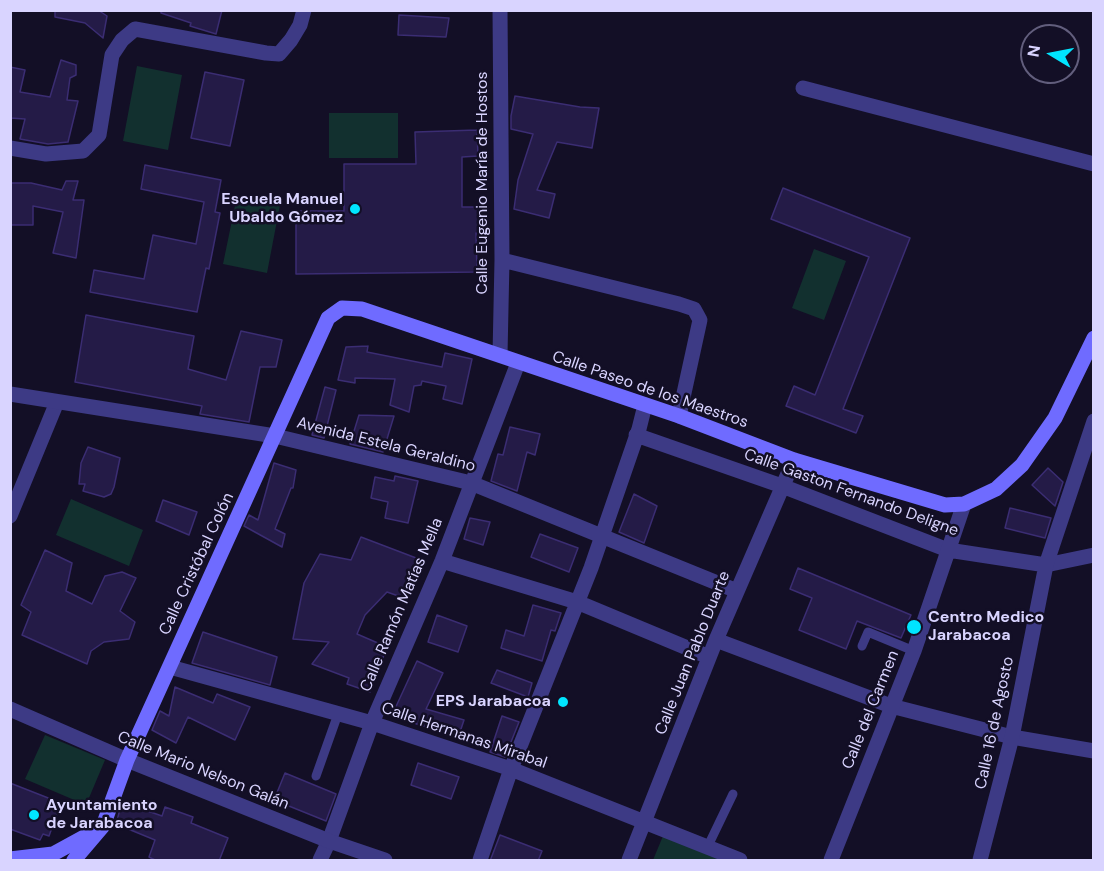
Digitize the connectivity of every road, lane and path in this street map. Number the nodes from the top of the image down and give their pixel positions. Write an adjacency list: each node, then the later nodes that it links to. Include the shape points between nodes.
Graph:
1 (304, 10): 4 (street, via 300,25 279,54 135,29 112,55 99,135 83,151 46,154)
2 (500, 10): 6 (street, Calle Eugenio María de Hostos)
3 (803, 88): 5 (street)
4 (10, 148)
5 (1094, 164)
6 (502, 260): 9 (street, Calle Eugenio María de Hostos); 14 (street, via 694,309 700,320)
7 (328, 318): 9 (main road, Calle Paseo de los Maestros, via 342,308 362,309); 17 (main road, Calle Cristóbal Colón)
8 (1094, 338): 21 (main road, via 1055,418 1022,465 996,489)
9 (500, 356): 10 (main road, Calle Paseo de los Maestros)
10 (518, 363): 13 (main road, Calle Paseo de los Maestros); 19 (street, Calle Ramón Matías Mella)
11 (10, 394): 12 (street, Avenida Estela Geraldino)
12 (57, 402): 17 (street, Avenida Estela Geraldino); 22 (street)
13 (645, 405): 14 (main road, Calle Paseo de los Maestros); 16 (street)
14 (679, 417): 18 (main road, Calle Paseo de los Maestros)
15 (1094, 421): 27 (street, Calle 16 de Agosto)
16 (636, 435): 20 (street, Calle Gaston Fernando Deligne); 23 (street)
17 (275, 436): 19 (street, Avenida Estela Geraldino); 34 (main road, Calle Cristóbal Colón)
18 (794, 460): 20 (street, Calle Juan Pablo Duarte); 21 (main road, Calle Paseo de los Maestros, via 928,501)
19 (471, 483): 23 (street, Avenida Estela Geraldino); 26 (street, Calle Ramón Matías Mella)
20 (782, 486): 24 (street, Calle Gaston Fernando Deligne); 28 (street, Calle Juan Pablo Duarte)
21 (964, 504): 24 (street, Calle del Carmen)
22 (10, 516)
23 (602, 537): 28 (street, Avenida Estela Geraldino); 29 (street)
24 (948, 550): 27 (street, Calle Gaston Fernando Deligne); 32 (street, Calle del Carmen)
25 (1094, 555): 27 (street, Calle Gaston Fernando Deligne)
26 (442, 561): 29 (street); 38 (street, Calle Ramón Matías Mella)
27 (1046, 565): 39 (street, Calle 16 de Agosto)
28 (737, 591): 30 (street, Calle Juan Pablo Duarte)
29 (577, 602): 33 (street); 42 (street)
30 (716, 640): 33 (street, Calle Juan Pablo Duarte); 35 (street)
31 (862, 646): 32 (lane, via 868,632)
32 (914, 651): 35 (street, Calle del Carmen)
33 (710, 657): 45 (street, Calle Juan Pablo Duarte)
34 (170, 667): 37 (street, Calle Hermanas Mirabal); 41 (main road, Calle Cristóbal Colón)
35 (891, 706): 39 (street); 56 (street, Calle del Carmen)
36 (10, 709): 41 (street, Calle Mario Nelson Galán)
37 (338, 714): 38 (street, Calle Hermanas Mirabal); 43 (lane)
38 (372, 723): 42 (street, Calle Hermanas Mirabal); 47 (street, Calle Ramón Matías Mella)
39 (1012, 737): 40 (street); 57 (street, Calle 16 de Agosto)
40 (1094, 751)
41 (127, 760): 46 (main road, Calle Cristóbal Colón); 47 (street, Calle Mario Nelson Galán)
42 (511, 769): 45 (street, Calle Hermanas Mirabal); 53 (street)
43 (316, 776)
44 (733, 794): 48 (lane)
45 (644, 822): 48 (street, Calle Hermanas Mirabal); 54 (street, Calle Juan Pablo Duarte)
46 (103, 826): 49 (main road, via 53,854); 50 (main road, Calle Cristóbal Colón)
47 (329, 841): 51 (street, Calle Ramón Matías Mella); 52 (street, Calle Mario Nelson Galán)
48 (707, 848): 55 (street, Calle Hermanas Mirabal)
49 (11, 860)
50 (74, 861)
51 (320, 861)
52 (385, 861)
53 (480, 861)
54 (629, 861)
55 (740, 861)
56 (831, 861)
57 (980, 861)

